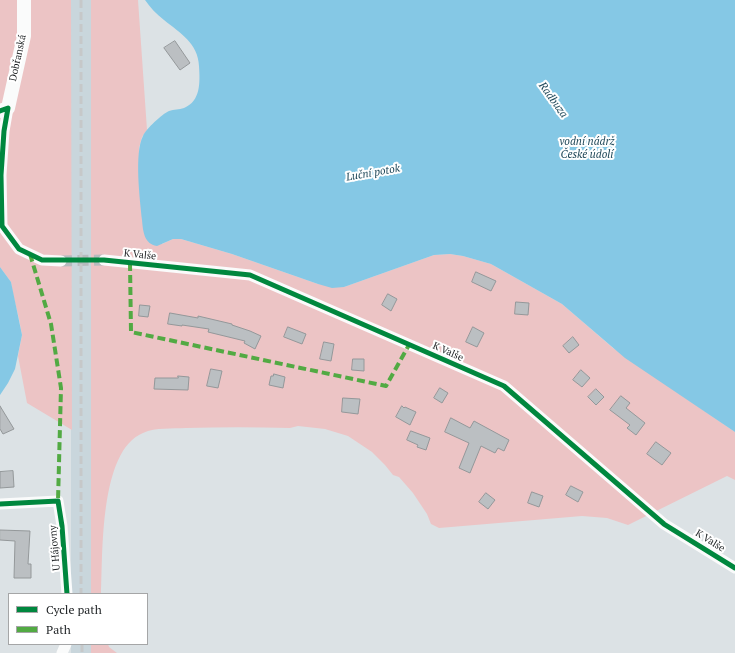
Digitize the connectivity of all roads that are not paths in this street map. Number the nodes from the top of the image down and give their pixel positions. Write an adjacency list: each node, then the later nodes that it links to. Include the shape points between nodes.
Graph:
1 (24, 0): 2 (street, Dobřanská, via 24,36)
2 (4, 109): 4 (street, via 2,226 19,249 42,260)
3 (104, 260): 6 (street, K Valše, via 250,275 504,386 664,524)
4 (61, 261)
5 (0, 504): 7 (street, U Hájovny, via 58,501)
6 (735, 568)
7 (67, 593)

